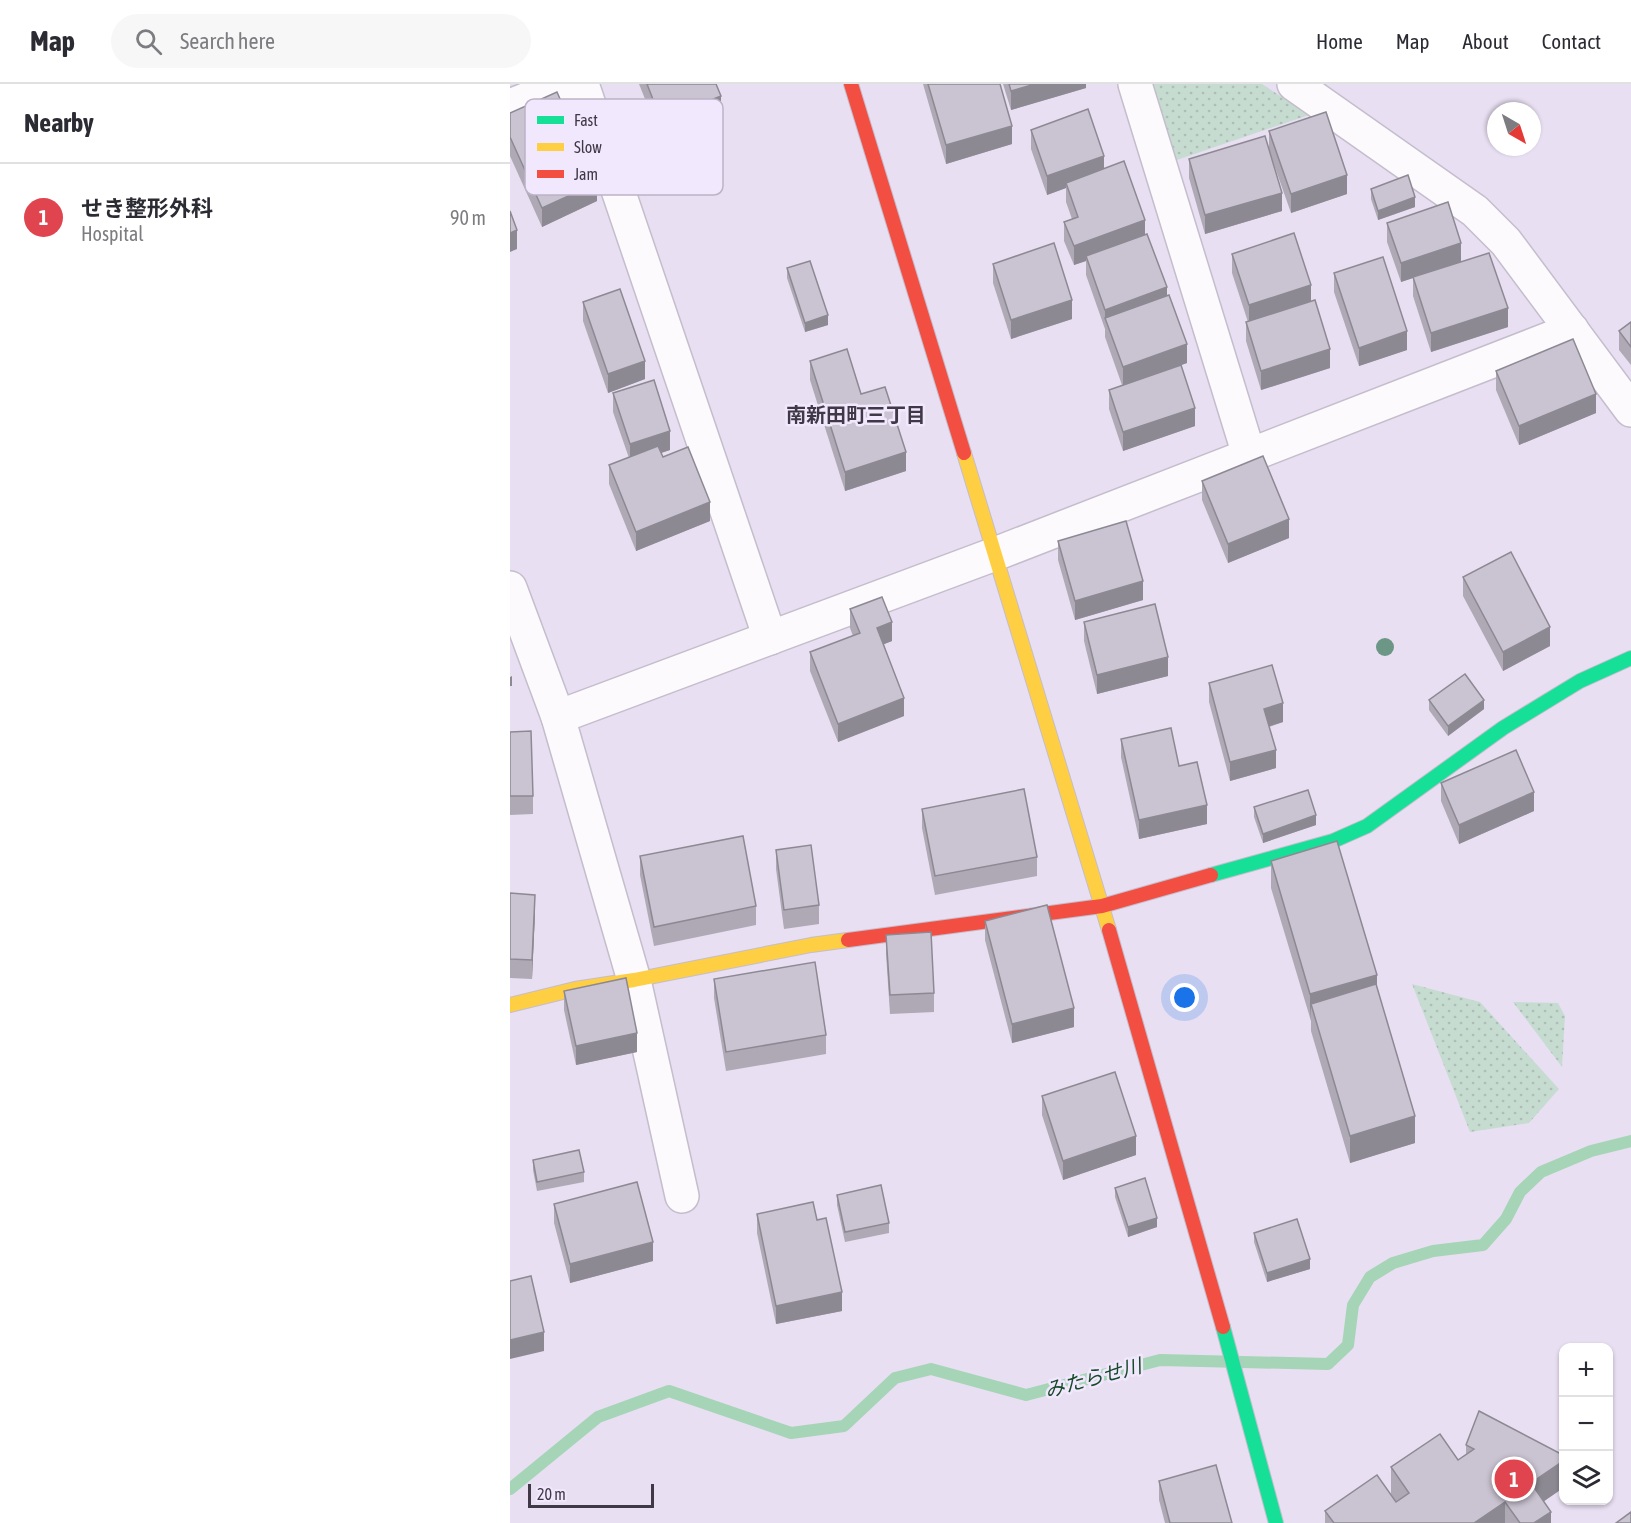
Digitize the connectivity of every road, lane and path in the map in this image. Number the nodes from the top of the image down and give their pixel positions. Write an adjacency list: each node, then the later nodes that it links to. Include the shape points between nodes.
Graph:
1 (565, 84): 6 (street)
2 (582, 84): 7 (street)
3 (851, 84): 14 (street)
4 (1135, 84): 13 (street)
5 (1294, 84): 11 (street, via 1475,211 1506,242)
6 (528, 99)
7 (587, 99)
8 (525, 100): 9 (street)
9 (510, 106)
10 (620, 195): 16 (street)
11 (1572, 330): 12 (street); 13 (street)
12 (1631, 410)
13 (1249, 455): 14 (street)
14 (994, 554): 16 (street); 19 (street)
15 (510, 588): 18 (street)
16 (770, 638): 18 (street)
17 (1631, 658): 19 (street, via 1580,681 1503,728 1367,826 1333,841)
18 (558, 717): 20 (street)
19 (1102, 906): 20 (street, via 811,945); 23 (street)
20 (634, 980): 21 (street); 22 (street)
21 (510, 1005)
22 (682, 1196)
23 (1276, 1523)

